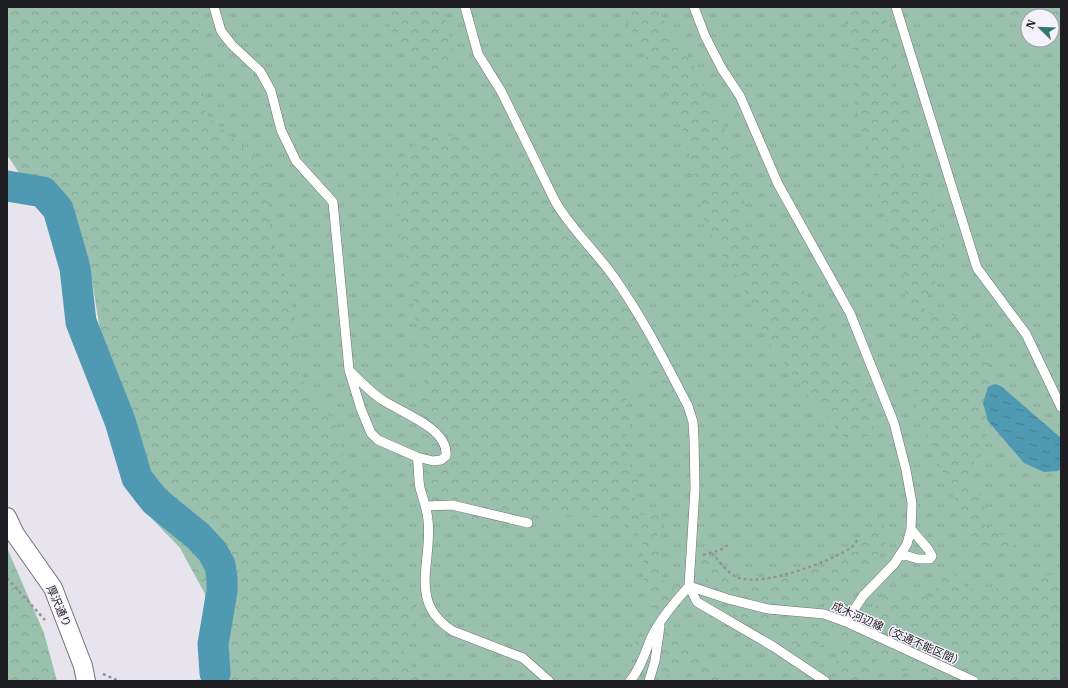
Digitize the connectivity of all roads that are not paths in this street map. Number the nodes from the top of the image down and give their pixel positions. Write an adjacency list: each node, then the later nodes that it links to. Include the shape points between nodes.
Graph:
1 (214, 7): 5 (lane, via 221,31 260,71 271,91 281,130 296,161 333,202)
2 (465, 7): 13 (lane, via 478,54 501,92 555,201 565,218 597,254 618,283 688,406 693,422 695,488)
3 (694, 7): 11 (lane, via 722,69 740,96 778,184 850,313 894,423 912,504)
4 (896, 7): 6 (lane, via 977,268 1026,334)
5 (349, 370): 7 (lane, via 360,409 371,433 378,440); 7 (lane, via 361,383 384,400 438,434 446,445 446,456 441,460)
6 (1061, 407)
7 (417, 457): 8 (lane, via 420,487)
8 (426, 506): 10 (lane, via 452,505); 17 (lane, via 429,521 425,582 428,601 437,619 453,632 523,658)
9 (7, 517): 16 (street, 厚沢通り, via 15,534 53,588 83,666)
10 (528, 523)
11 (911, 529): 12 (lane); 12 (lane, via 932,556 930,560 925,560)
12 (901, 554): 15 (lane, via 863,596)
13 (688, 586): 14 (lane); 15 (lane, 成木河辺線（交通不能区間）, via 768,609 824,614); 20 (lane, via 697,602 774,647)
14 (660, 622): 18 (lane, via 638,671); 19 (lane, via 655,661)
15 (846, 622): 21 (lane, 成木河辺線（交通不能区間）)
16 (86, 681)
17 (548, 681)
18 (630, 681)
19 (649, 681)
20 (825, 681)
21 (974, 681)

